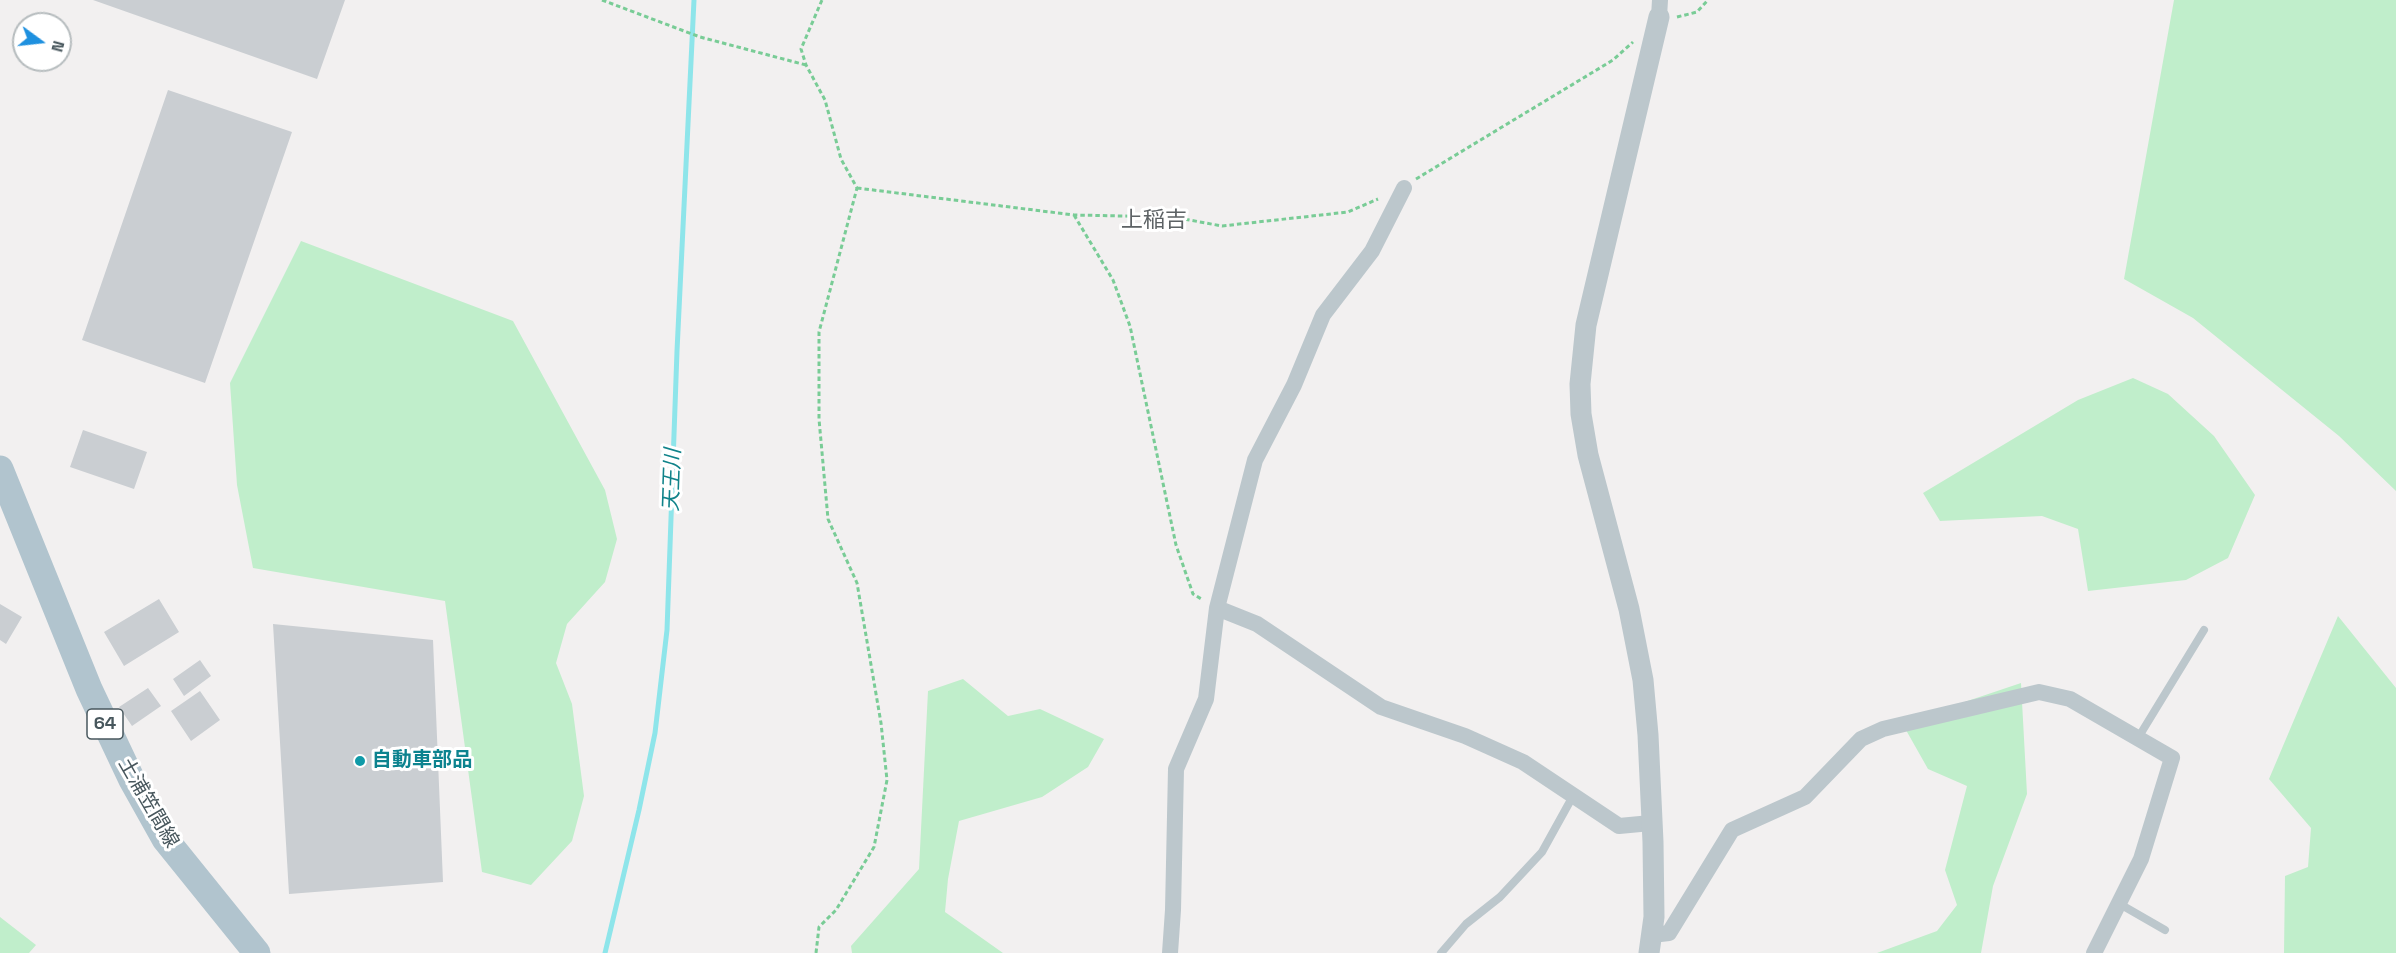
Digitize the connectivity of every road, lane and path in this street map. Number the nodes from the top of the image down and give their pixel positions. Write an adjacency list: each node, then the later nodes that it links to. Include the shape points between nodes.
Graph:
1 (602, 0): 5 (path, via 700,37)
2 (822, 0): 5 (path, via 801,49)
3 (1708, 0): 4 (path, via 1697,12 1681,16)
4 (1659, 8): 7 (path, via 1613,60 1424,172); 14 (street, via 1586,325 1580,384 1588,454 1629,609 1643,680)
5 (806, 65): 6 (path, via 825,100 841,159)
6 (857, 188): 8 (path); 19 (path, via 819,332 819,419 828,519 857,583 887,780 874,847 836,910 819,927)
7 (1404, 188): 8 (path, via 1348,212 1222,226 1173,217); 10 (street, via 1372,251 1323,315 1294,385 1255,460)
8 (1074, 215): 10 (path, via 1113,280 1130,326 1176,545 1193,594)
9 (0, 468): 18 (main road, 土浦笠間線 / 64, via 89,688 132,780 165,839)
10 (1216, 608): 13 (street, via 1257,624 1381,707 1465,736 1523,762); 20 (street, via 1206,699 1176,769)
11 (2204, 630): 12 (lane)
12 (2138, 738): 15 (street, via 2172,758 2140,859); 17 (street, via 2070,699 2039,692 1883,729 1862,739 1805,797 1732,830 1669,933)
13 (1573, 796): 14 (street, via 1619,826); 21 (lane, via 1542,852)
14 (1651, 823): 17 (street)
15 (2118, 903): 16 (lane); 22 (street)
16 (2164, 930)
17 (1651, 944)
18 (257, 953)
19 (816, 953)
20 (1170, 953)
21 (1441, 953)
22 (2094, 953)

